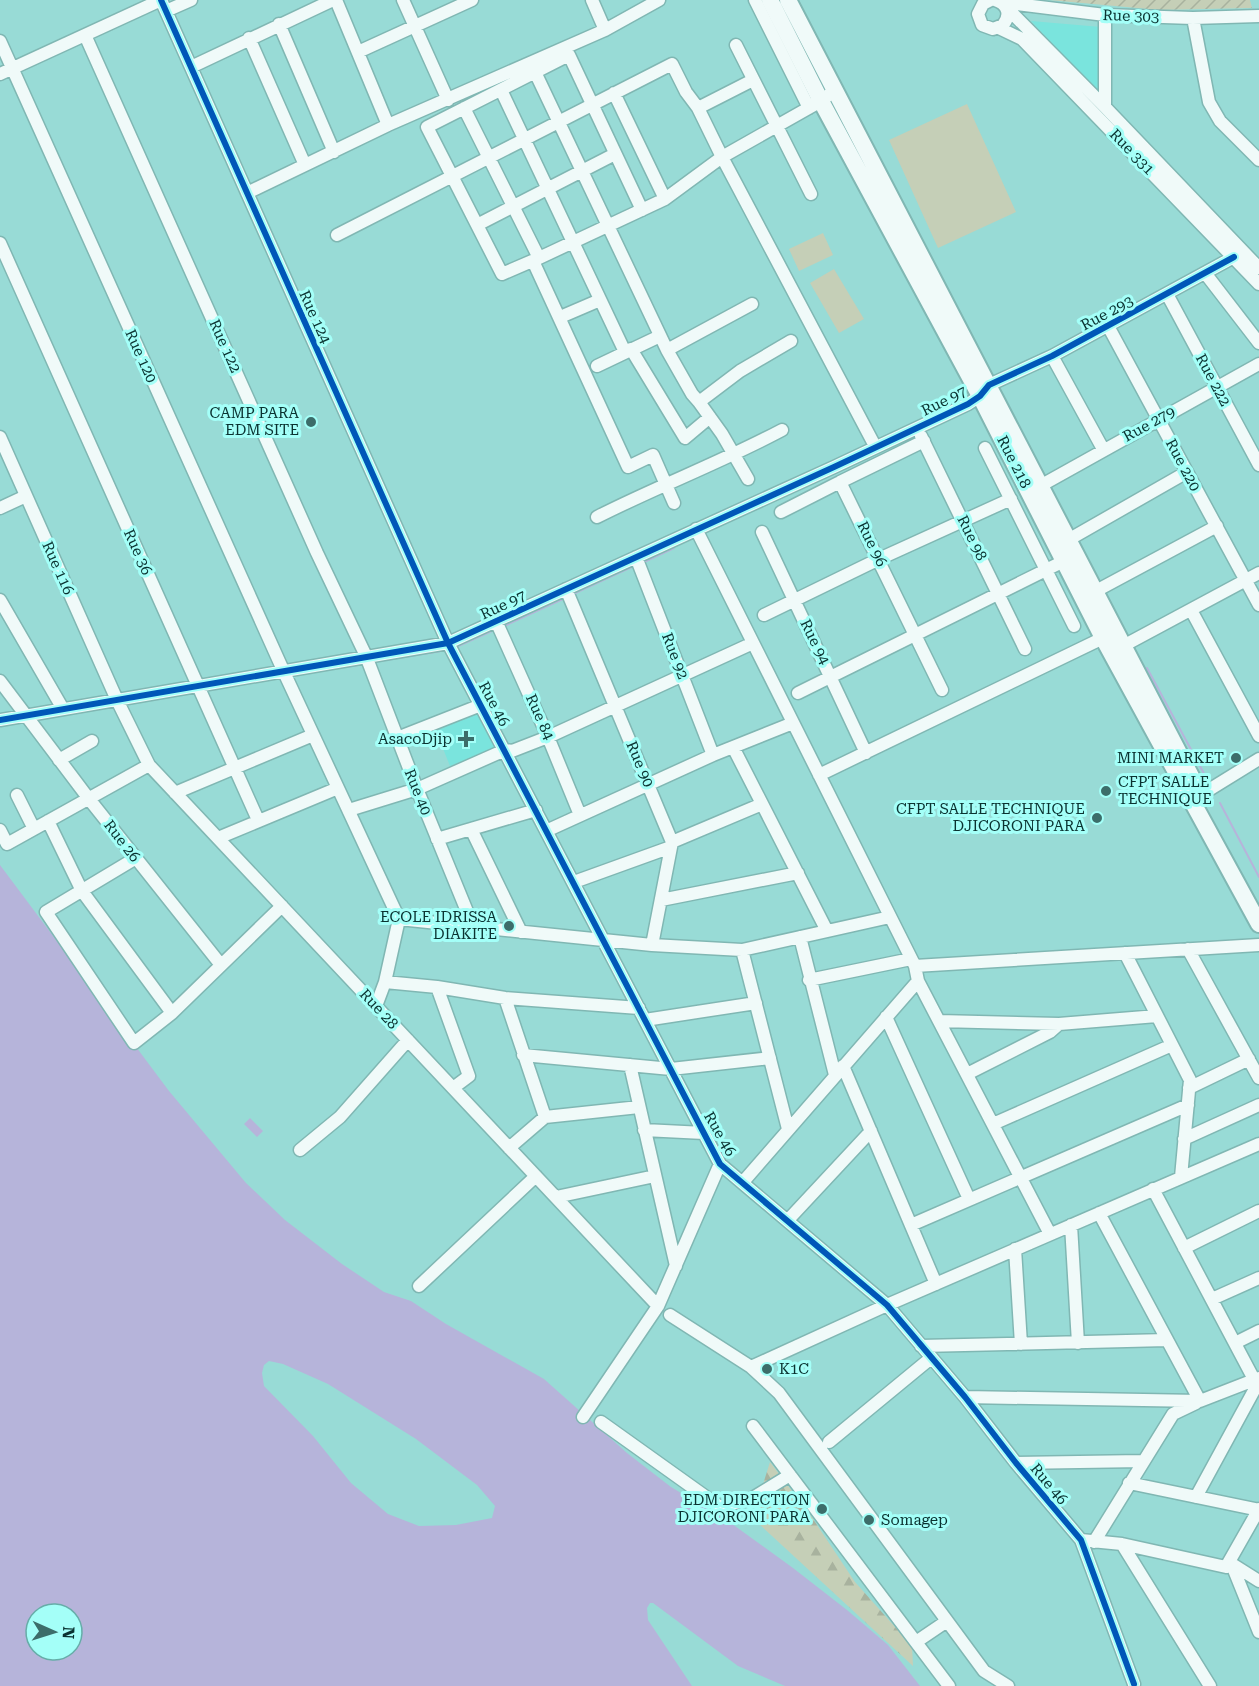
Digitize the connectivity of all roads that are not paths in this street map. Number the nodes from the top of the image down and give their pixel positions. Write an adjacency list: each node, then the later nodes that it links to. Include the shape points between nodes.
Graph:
1 (191, 0): 13 (street)
2 (334, 0): 18 (street); 26 (street)
3 (403, 0): 19 (street)
4 (472, 0): 19 (street)
5 (592, 0): 21 (street)
6 (755, 0): 36 (street)
7 (770, 0): 36 (highway, Rue 218)
8 (788, 0): 33 (highway, Rue 218)
9 (971, 0): 14 (street)
10 (655, 1): 21 (street)
11 (999, 3): 12 (street, Rue 303); 14 (street, via 983,4); 20 (street, via 1007,20); 38 (street, Rue 331)
12 (1038, 3): 15 (street, Rue 303)
13 (163, 4): 22 (street); 27 (street, Rue 124)
14 (978, 14): 20 (street, via 982,25)
15 (1106, 15): 17 (street, Rue 303); 38 (street)
16 (1259, 16): 17 (street, Rue 303)
17 (1193, 18): 49 (street, via 1209,102 1220,121)
18 (279, 24): 23 (street); 45 (street)
19 (414, 26): 26 (street); 35 (street)
20 (999, 28): 64 (street, Rue 331, via 1022,39)
21 (605, 30): 35 (street)
22 (85, 35): 28 (street); 134 (street, Rue 122)
23 (249, 38): 27 (street); 50 (street)
24 (0, 41): 28 (street, Rue 120)
25 (735, 45): 31 (street)
26 (358, 52): 42 (street)
27 (191, 67): 54 (street, Rue 124)
28 (12, 68): 30 (street); 136 (street, Rue 120)
29 (535, 72): 32 (street); 37 (street, via 569,55); 41 (street)
30 (0, 74)
31 (753, 80): 40 (street); 43 (street)
32 (501, 90): 39 (street); 44 (street)
33 (835, 90): 36 (street); 83 (highway, Rue 218)
34 (614, 93): 37 (street); 40 (street, via 672,64); 56 (street)
35 (448, 100): 42 (street)
36 (815, 104): 43 (street); 83 (highway, Rue 218)
37 (592, 105): 41 (street); 46 (street)
38 (1105, 107): 66 (street, Rue 331)
39 (464, 108): 47 (street); 52 (street, via 427,127)
40 (698, 108): 48 (street)
41 (558, 122): 44 (street); 51 (street)
42 (388, 125): 45 (street)
43 (776, 125): 48 (street); 55 (street)
44 (524, 139): 47 (street); 53 (street)
45 (334, 152): 50 (street)
46 (615, 154): 51 (street); 58 (street)
47 (488, 157): 52 (street); 57 (street)
48 (722, 158): 56 (street); 91 (street)
49 (1259, 160)
50 (305, 165): 54 (street)
51 (582, 171): 53 (street); 60 (street)
52 (452, 176): 59 (street); 61 (street)
53 (548, 189): 57 (street); 62 (street)
54 (247, 193): 130 (street, Rue 124)
55 (811, 194)
56 (665, 199): 58 (street)
57 (513, 206): 59 (street); 65 (street)
58 (642, 210): 60 (street)
59 (477, 225): 65 (street, via 502,274)
60 (608, 226): 62 (street); 74 (street)
61 (337, 235)
62 (573, 242): 65 (street); 70 (street)
63 (0, 243): 139 (street, Rue 36)
64 (1234, 257): 66 (street, Rue 331); 67 (street, Rue 293)
65 (536, 260): 99 (street, via 628,467 652,454)
66 (1255, 266): 68 (street, Rue 331)
67 (1205, 273): 69 (street, Rue 293); 76 (street)
68 (1259, 284)
69 (1167, 294): 73 (street, Rue 293); 82 (street, Rue 222)
70 (600, 300): 72 (street); 78 (street)
71 (752, 304): 77 (street)
72 (565, 315)
73 (1108, 326): 79 (street, Rue 293); 86 (street, Rue 220)
74 (660, 336): 77 (street); 78 (street)
75 (791, 341): 84 (street, via 740,370)
76 (1259, 343)
77 (667, 350): 84 (street)
78 (628, 351): 81 (street); 85 (street, via 685,438)
79 (1052, 356): 83 (street, Rue 293); 93 (street)
80 (1259, 364): 82 (street, Rue 279)
81 (597, 366)
82 (1217, 387): 86 (street, Rue 279); 95 (street, Rue 222)
83 (984, 391): 87 (street, Rue 97); 100 (highway, Rue 218); 113 (highway, Rue 218)
84 (699, 402): 85 (street)
85 (710, 417): 94 (street)
86 (1158, 419): 93 (street, Rue 279); 96 (street, Rue 220)
87 (917, 427): 90 (street, Rue 98); 91 (street, Rue 97)
88 (782, 430): 94 (street)
89 (0, 437): 101 (street, Rue 116)
90 (924, 441): 98 (street); 107 (street, Rue 98)
91 (875, 446): 109 (street, Rue 97)
92 (985, 448): 102 (street)
93 (1103, 449): 100 (street, Rue 279)
94 (735, 455): 97 (street); 99 (street)
95 (1259, 465)
96 (1187, 472): 108 (street, Rue 220); 111 (street)
97 (748, 479)
98 (840, 482): 105 (street); 112 (street, Rue 96)
99 (667, 484): 103 (street); 106 (street)
100 (1040, 486): 111 (highway, Rue 218)
101 (26, 496): 104 (street); 142 (street, Rue 116)
102 (1011, 499): 107 (street); 115 (street)
103 (674, 503)
104 (0, 508)
105 (781, 512)
106 (597, 517)
107 (963, 520): 112 (street); 119 (street, Rue 98)
108 (1217, 526): 117 (street, Rue 220); 118 (street)
109 (696, 529): 114 (street, Rue 97); 131 (street)
110 (762, 532): 122 (street, Rue 94)
111 (1068, 540): 118 (highway, Rue 218)
112 (879, 559): 122 (street); 128 (street, Rue 96)
113 (1064, 561): 115 (street); 129 (highway, Rue 218)
114 (639, 562): 120 (street, Rue 97); 135 (street, Rue 92)
115 (1047, 569): 119 (street); 127 (street)
116 (1259, 573): 117 (street)
117 (1246, 580): 123 (street, Rue 220); 124 (street)
118 (1094, 592): 132 (highway, Rue 218)
119 (998, 593): 128 (street); 133 (street, Rue 98)
120 (568, 594): 126 (street, Rue 97); 144 (street, Rue 90)
121 (0, 600): 145 (street)
122 (794, 601): 125 (street); 137 (street, Rue 94)
123 (1259, 605)
124 (1191, 610): 132 (street); 151 (street)
125 (764, 615)
126 (496, 621): 130 (street, Rue 97); 150 (street, Rue 84)
127 (1074, 626)
128 (916, 634): 137 (street); 140 (street, Rue 96)
129 (1103, 638): 156 (street); 168 (highway, Rue 218)
130 (448, 643): 134 (street, Rue 97); 143 (street, Rue 46)
131 (753, 643): 135 (street); 148 (street)
132 (1123, 646): 168 (highway, Rue 218)
133 (1025, 649)
134 (366, 657): 136 (street, Rue 97); 152 (street, Rue 40)
135 (682, 675): 144 (street); 157 (street, Rue 92)
136 (286, 676): 139 (street, Rue 97); 149 (street, Rue 120)
137 (831, 676): 141 (street); 156 (street, Rue 94)
138 (0, 681): 146 (street, Rue 26)
139 (198, 685): 142 (street, Rue 97); 161 (street, Rue 36)
140 (942, 690)
141 (798, 693)
142 (117, 700): 145 (street, Rue 97); 160 (street, Rue 28)
143 (481, 705): 152 (street); 155 (street, Rue 46)
144 (616, 707): 150 (street); 163 (street, Rue 90)
145 (63, 709): 146 (street, Rue 97)
146 (25, 716): 147 (street, Rue 97); 159 (street, Rue 26)
147 (0, 720)
148 (793, 723): 154 (street); 162 (street)
149 (314, 735): 161 (street); 164 (street, Rue 120)
150 (548, 736): 155 (street, via 512,751); 173 (street, Rue 84)
151 (1259, 736)
152 (397, 738): 165 (street, Rue 40)
153 (92, 741): 159 (street)
154 (733, 747): 157 (street); 170 (street)
155 (505, 750): 165 (street); 172 (street, Rue 46)
156 (866, 753): 162 (street)
157 (713, 755): 163 (street)
158 (1259, 759): 168 (street)
159 (58, 760): 169 (street, Rue 26)
160 (150, 765): 166 (street, Rue 28); 169 (street)
161 (235, 767): 166 (street); 174 (street, Rue 36)
162 (819, 775): 190 (street)
163 (648, 784): 173 (street); 182 (street, Rue 90)
164 (338, 788): 171 (street, Rue 120); 174 (street)
165 (417, 789): 171 (street); 181 (street, Rue 40)
166 (176, 793): 180 (street, Rue 28)
167 (17, 795): 176 (street)
168 (1196, 798): 188 (highway, Rue 218); 192 (highway, Rue 218)
169 (89, 799): 175 (street); 183 (street, Rue 26)
170 (762, 804): 182 (street); 184 (street)
171 (349, 810): 191 (street, Rue 120)
172 (536, 810): 177 (street); 179 (street, Rue 46)
173 (580, 815): 179 (street)
174 (258, 820): 180 (street)
175 (48, 821): 176 (street); 186 (street)
176 (34, 829): 178 (street, via 7,844)
177 (471, 829): 181 (street); 195 (street)
178 (0, 830)
179 (546, 831): 185 (street, Rue 46)
180 (218, 838): 189 (street, Rue 28)
181 (437, 839): 193 (street, Rue 40)
182 (672, 844): 185 (street); 187 (street)
183 (136, 858): 186 (street); 204 (street, Rue 26)
184 (798, 873): 187 (street); 194 (street)
185 (574, 882): 197 (street, Rue 46)
186 (82, 891): 213 (street); 213 (street, via 46,912 134,1043)
187 (661, 900): 198 (street)
188 (1259, 900)
189 (282, 906): 204 (street); 211 (street, Rue 28)
190 (890, 917): 194 (street); 203 (street)
191 (399, 919): 193 (street); 207 (street)
192 (1259, 924)
193 (473, 927): 195 (street)
194 (827, 931): 196 (street)
195 (522, 932): 197 (street)
196 (800, 937): 201 (street); 205 (street)
197 (605, 941): 198 (street); 212 (street, Rue 46)
198 (652, 945): 201 (street)
199 (1259, 945): 200 (street)
200 (1188, 949): 202 (street); 223 (street)
201 (742, 950): 210 (street)
202 (1125, 953): 203 (street); 214 (street)
203 (913, 962): 205 (street); 206 (street)
204 (221, 965): 213 (street)
205 (810, 980): 226 (street)
206 (918, 981): 215 (street); 217 (street)
207 (385, 982): 208 (street); 211 (street)
208 (436, 987): 209 (street); 229 (street, via 469,1076)
209 (505, 998): 212 (street); 221 (street)
210 (756, 1003): 216 (street); 222 (street)
211 (376, 1006): 219 (street, Rue 28)
212 (639, 1008): 216 (street, Rue 46)
213 (172, 1013)
214 (1157, 1016): 218 (street); 220 (street)
215 (886, 1017): 226 (street); 252 (street)
216 (645, 1020): 225 (street, Rue 46)
217 (939, 1020): 218 (street); 227 (street)
218 (1059, 1024): 227 (street)
219 (408, 1040): 229 (street, Rue 28); 243 (street, via 340,1117)
220 (1172, 1046): 230 (street, via 1190,1080); 235 (street)
221 (523, 1055): 224 (street); 234 (street)
222 (770, 1058): 225 (street); 236 (street)
223 (1249, 1059): 228 (street); 230 (street)
224 (630, 1065): 225 (street); 233 (street)
225 (671, 1069): 239 (street, Rue 46)
226 (839, 1071): 236 (street); 238 (street)
227 (967, 1074): 235 (street)
228 (1259, 1078)
229 (453, 1088): 242 (street, Rue 28)
230 (1189, 1088): 231 (street)
231 (1188, 1105): 240 (street); 247 (street)
232 (1259, 1105): 240 (street)
233 (639, 1107): 234 (street); 237 (street)
234 (545, 1117): 242 (street)
235 (993, 1124): 247 (street)
236 (788, 1129): 249 (street)
237 (644, 1130): 239 (street); 246 (street)
238 (871, 1131): 255 (street); 256 (street)
239 (704, 1133): 244 (street, Rue 46)
240 (1184, 1139): 248 (street)
241 (1259, 1144): 248 (street)
242 (509, 1148): 245 (street, Rue 28)
243 (300, 1150)
244 (720, 1164): 249 (street, Rue 46); 261 (street)
245 (536, 1176): 251 (street, Rue 28); 264 (street)
246 (655, 1176): 251 (street); 261 (street)
247 (1020, 1177): 252 (street); 258 (street)
248 (1181, 1177): 250 (street)
249 (743, 1182): 255 (street, Rue 46)
250 (1153, 1189): 254 (street); 259 (street)
251 (556, 1197): 267 (street, Rue 28)
252 (969, 1199): 256 (street)
253 (1259, 1211): 259 (street)
254 (1099, 1213): 257 (street); 270 (street)
255 (788, 1220): 266 (street, Rue 46)
256 (911, 1225): 263 (street)
257 (1071, 1225): 258 (street); 271 (street)
258 (1050, 1234): 260 (street)
259 (1184, 1248): 265 (street)
260 (1016, 1249): 263 (street); 273 (street)
261 (676, 1266): 267 (street)
262 (1259, 1278): 265 (street)
263 (936, 1284): 266 (street)
264 (418, 1286)
265 (1212, 1299): 272 (street)
266 (887, 1305): 274 (street, Rue 46); 276 (street)
267 (658, 1306): 280 (street)
268 (670, 1316): 276 (street)
269 (1259, 1331): 272 (street)
270 (1167, 1340): 271 (street); 279 (street)
271 (1078, 1343): 273 (street)
272 (1234, 1343): 277 (street)
273 (1022, 1344): 274 (street)
274 (921, 1346): 275 (street, Rue 46)
275 (931, 1358): 278 (street, Rue 46); 283 (street)
276 (751, 1367): 294 (street, via 779,1393)
277 (1257, 1379): 279 (street); 288 (street)
278 (965, 1396): 279 (street); 285 (street, Rue 46)
279 (1200, 1401): 284 (street, via 1173,1414)
280 (582, 1417)
281 (602, 1422): 286 (street, via 720,1507 751,1499)
282 (753, 1426): 286 (street)
283 (829, 1442)
284 (1142, 1461): 285 (street); 287 (street)
285 (1016, 1463): 290 (street, Rue 46)
286 (790, 1475): 296 (street)
287 (1129, 1483): 288 (street); 290 (street)
288 (1196, 1497): 289 (street)
289 (1259, 1509): 292 (street)
290 (1087, 1541): 291 (street); 297 (street, Rue 46)
291 (1122, 1544): 292 (street); 300 (street)
292 (1230, 1564): 293 (street); 295 (street)
293 (1259, 1581)
294 (947, 1621): 296 (street); 299 (street, via 984,1671)
295 (1259, 1632)
296 (916, 1642): 298 (street)
297 (1134, 1684)
298 (949, 1686)
299 (1008, 1686)
300 (1210, 1686)

